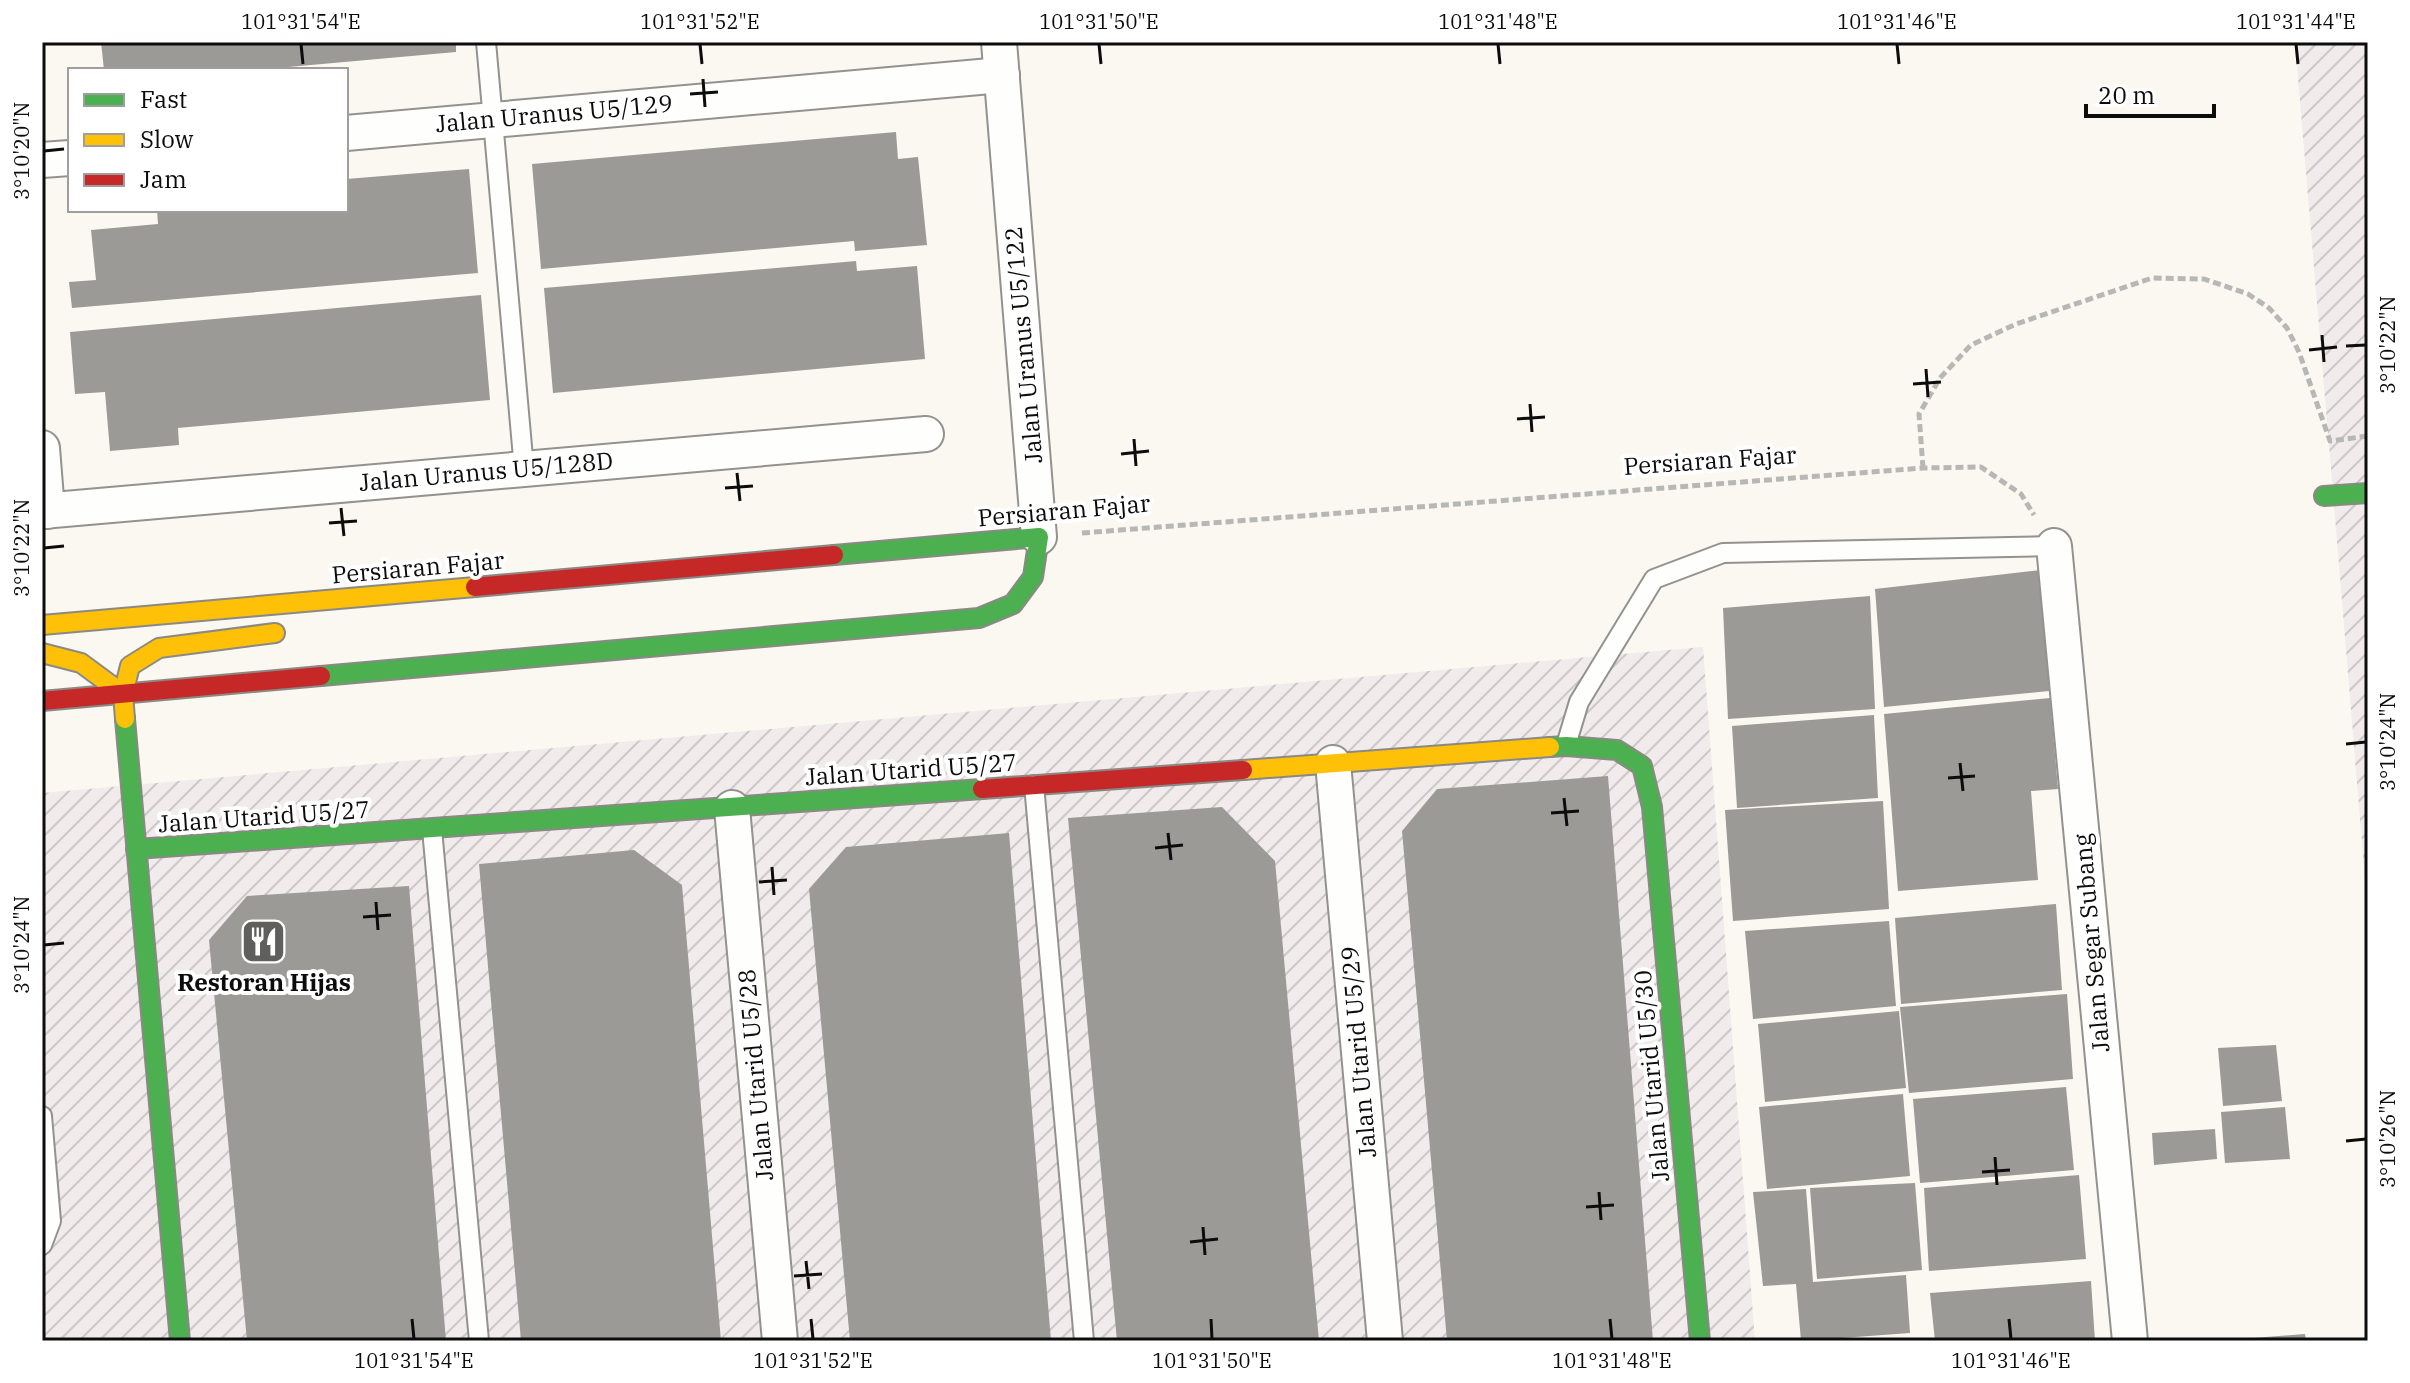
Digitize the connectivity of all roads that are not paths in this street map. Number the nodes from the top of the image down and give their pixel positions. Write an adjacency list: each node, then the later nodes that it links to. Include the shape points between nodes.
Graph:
1 (486, 42): 3 (lane)
2 (1000, 58): 3 (street, Jalan Uranus U5/129); 13 (street, Jalan Uranus U5/122)
3 (493, 120): 4 (street, Jalan Uranus U5/129); 9 (lane)
4 (348, 133)
5 (68, 158): 6 (street)
6 (42, 160)
7 (926, 434): 9 (street, Jalan Uranus U5/128D)
8 (42, 448): 12 (street)
9 (524, 469): 12 (street, Jalan Uranus U5/128D)
10 (2368, 493): 11 (street)
11 (2324, 496)
12 (44, 511)
13 (1039, 537): 15 (street, Persiaran Fajar); 20 (street, Jalan Uranus U5/122, via 1033,577 1013,604 979,618)
14 (2054, 546): 22 (lane, via 1723,553 1654,579 1579,702); 37 (street, Jalan Segar Subang)
15 (589, 577): 16 (street); 17 (street, Persiaran Fajar)
16 (419, 610)
17 (42, 625)
18 (288, 631): 20 (street, via 159,648 130,666)
19 (42, 653): 20 (street, via 81,663)
20 (123, 694): 21 (street); 28 (street, Jalan Utarid U5/27)
21 (42, 701)
22 (1566, 746): 23 (street, Jalan Utarid U5/27); 25 (street, Jalan Utarid U5/27, via 1617,750 1642,766)
23 (1333, 763): 24 (street, Jalan Utarid U5/27); 35 (street, Jalan Utarid U5/29)
24 (1034, 785): 26 (street, Jalan Utarid U5/27); 34 (lane)
25 (1652, 807): 36 (street, Jalan Utarid U5/30)
26 (732, 808): 27 (street, Jalan Utarid U5/27); 33 (street, Jalan Utarid U5/28)
27 (432, 829): 28 (street, Jalan Utarid U5/27); 32 (lane)
28 (136, 849): 31 (street, Jalan Utarid U5/27)
29 (42, 1116): 30 (lane, via 51,1221)
30 (42, 1245)
31 (180, 1341)
32 (479, 1341)
33 (780, 1341)
34 (1084, 1341)
35 (1385, 1341)
36 (1700, 1341)
37 (2130, 1341)

